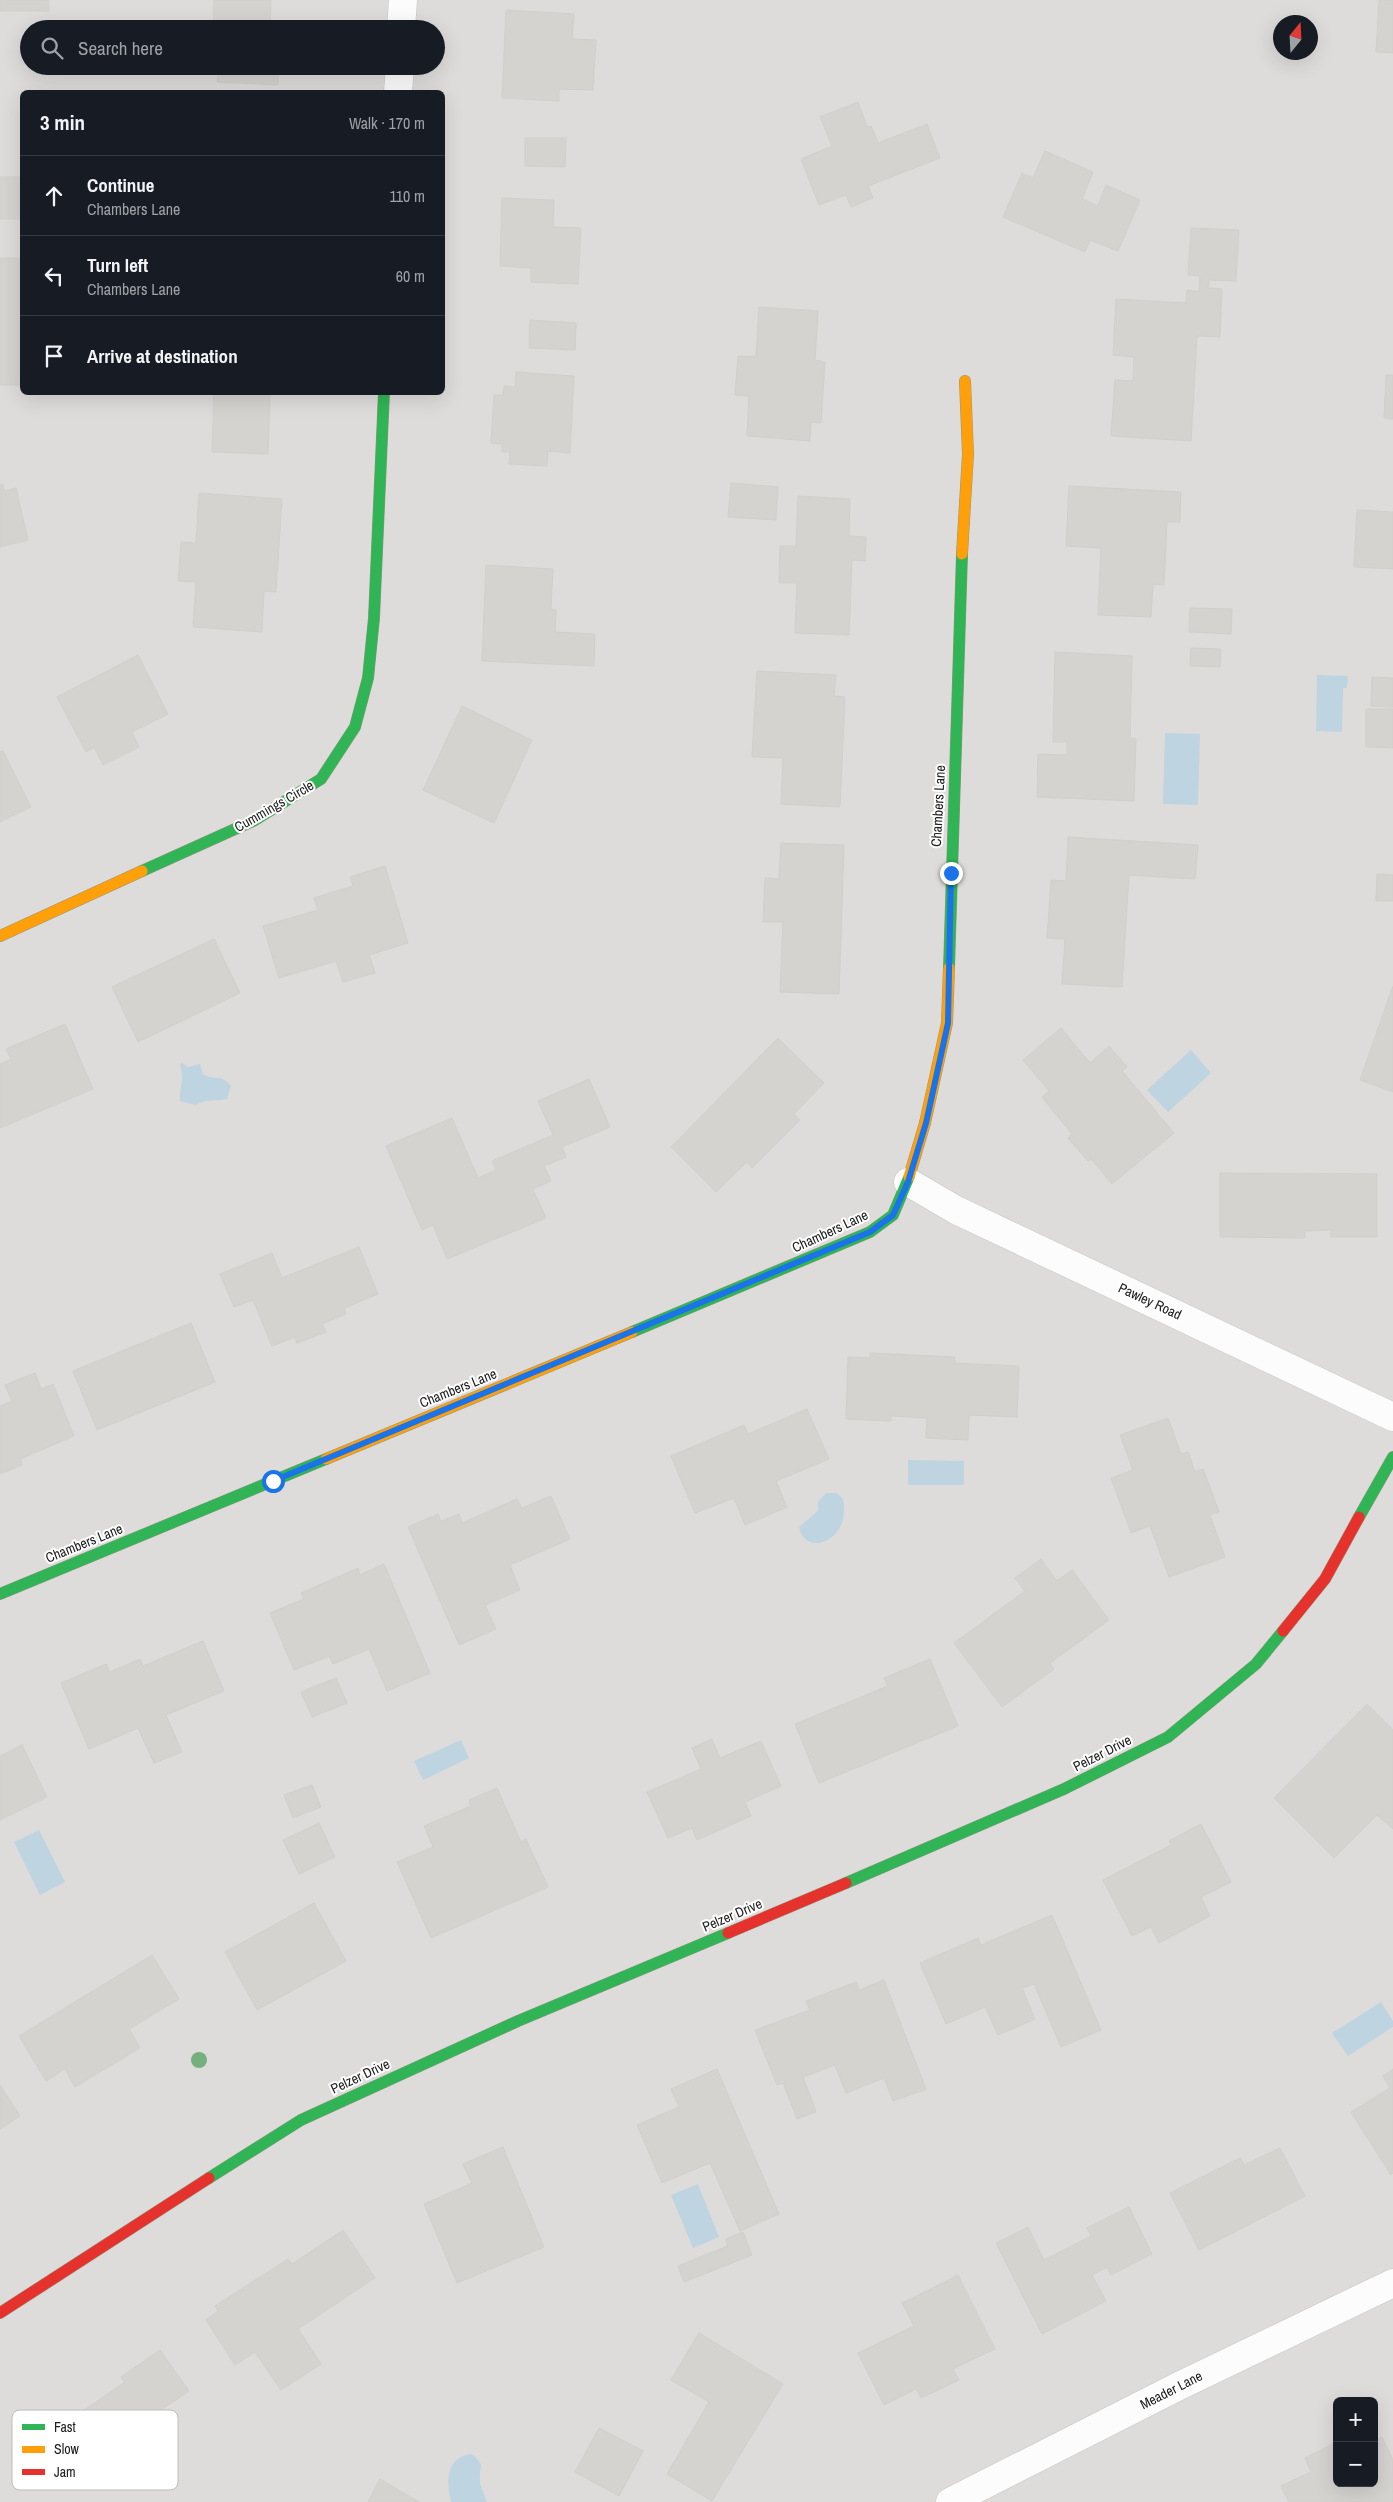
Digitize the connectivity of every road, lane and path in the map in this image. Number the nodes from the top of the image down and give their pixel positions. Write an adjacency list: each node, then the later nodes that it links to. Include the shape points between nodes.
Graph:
1 (403, 0): 2 (street)
2 (402, 20)
3 (399, 75): 4 (street)
4 (398, 90)
5 (965, 380): 8 (street, Chambers Lane, via 968,454 959,607 948,1023 926,1123)
6 (384, 395): 7 (street, Cummings Circle, via 374,618 368,678 355,727 321,779 255,820)
7 (0, 936)
8 (908, 1182): 9 (street, Pawley Road, via 956,1210); 11 (street, Chambers Lane, via 893,1215 870,1232)
9 (1393, 1417)
10 (1393, 1457): 13 (street, Pelzer Drive, via 1325,1579 1256,1664 1168,1737 987,1823 518,2021 300,2120)
11 (0, 1594)
12 (1393, 2283): 14 (street, Meader Lane, via 1181,2385)
13 (0, 2313)
14 (950, 2502)

